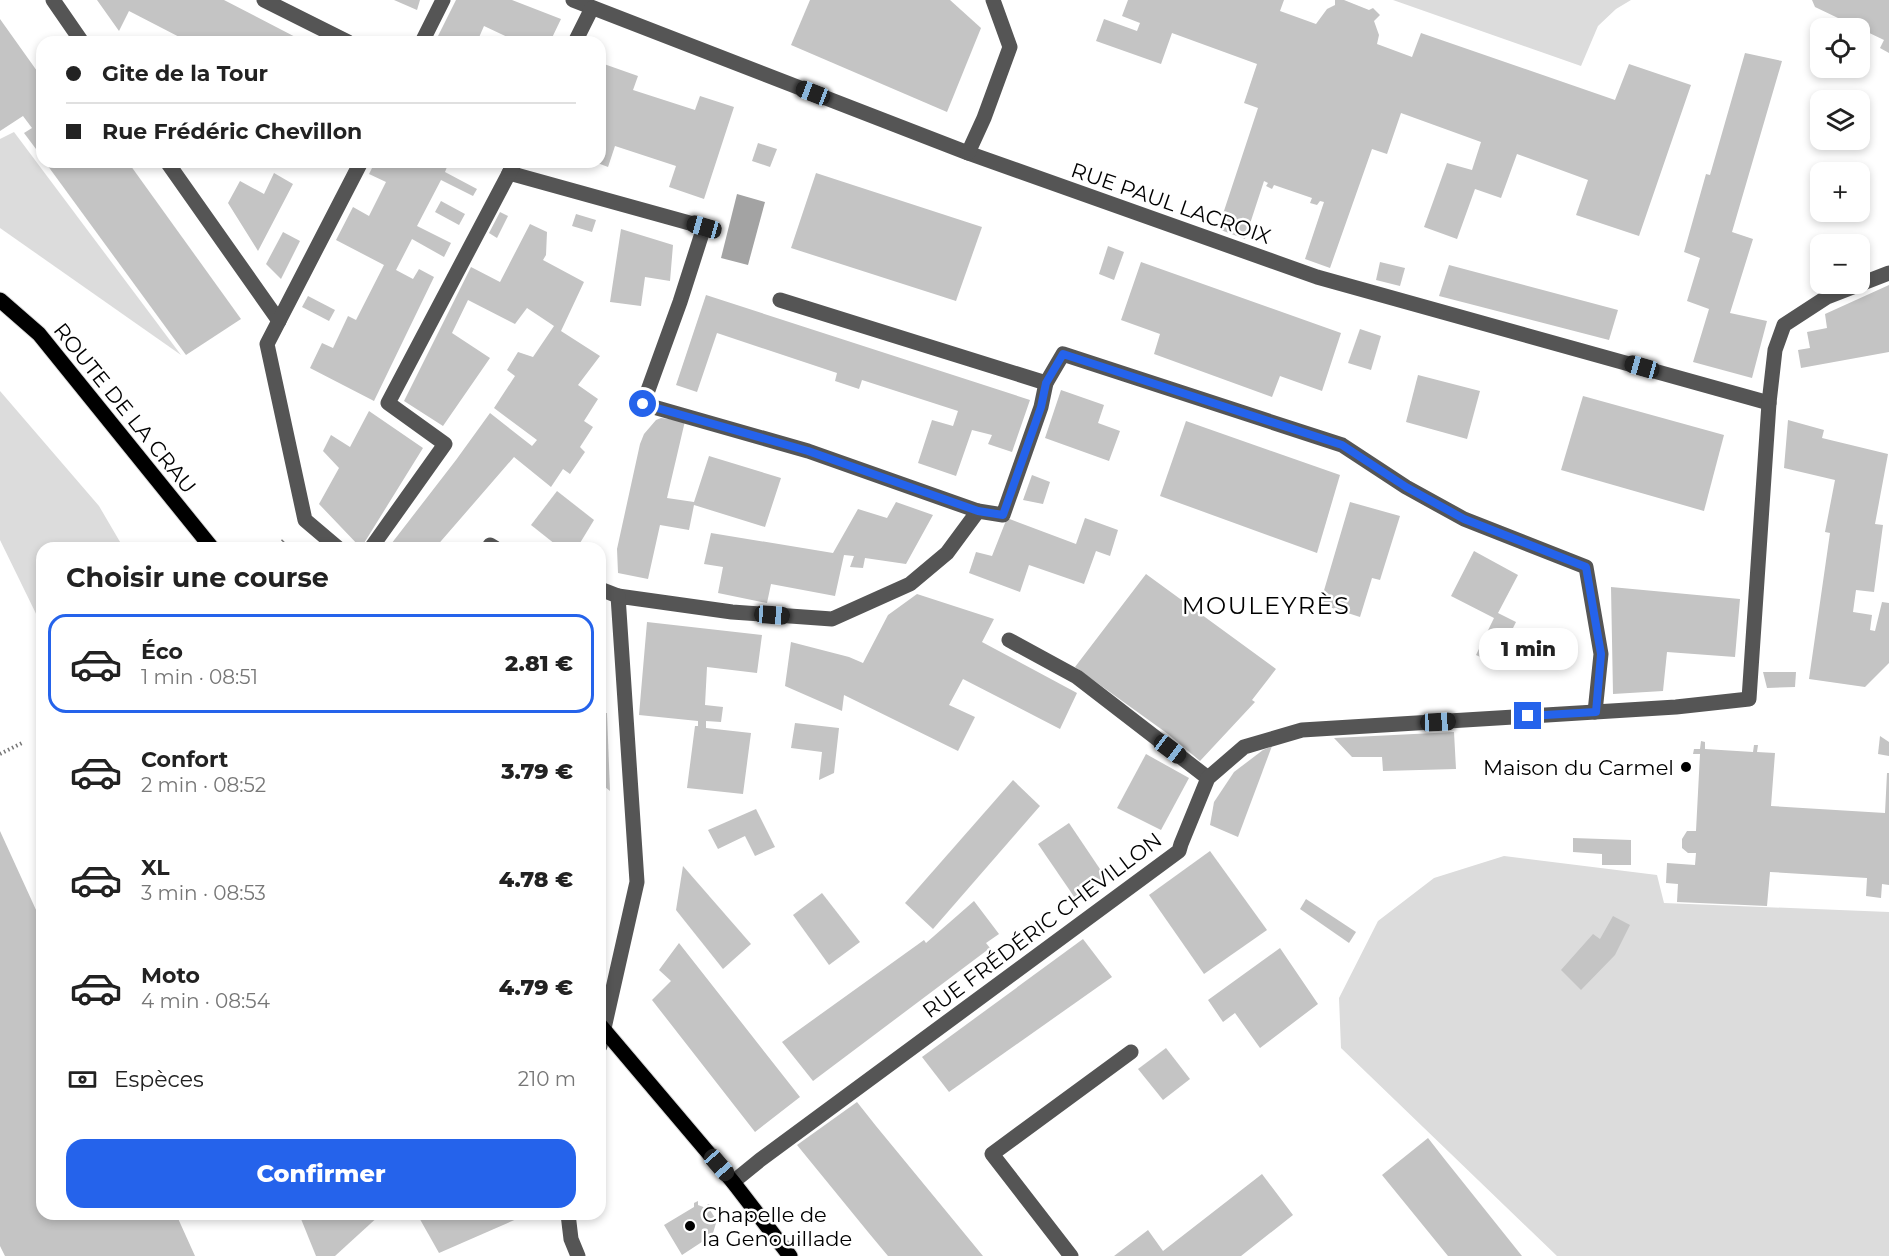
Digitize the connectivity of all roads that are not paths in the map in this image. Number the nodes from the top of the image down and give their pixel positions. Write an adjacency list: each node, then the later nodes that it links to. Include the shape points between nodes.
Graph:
1 (53, 0): 7 (street)
2 (264, 0): 8 (street)
3 (444, 0): 9 (street)
4 (573, 0): 6 (street, RUE PAUL LACROIX)
5 (993, 0): 11 (street, via 1010,47)
6 (592, 8): 10 (street); 11 (street, RUE PAUL LACROIX)
7 (78, 36)
8 (336, 36)
9 (425, 36)
10 (578, 36)
11 (968, 153): 20 (street, RUE PAUL LACROIX, via 1317,276)
12 (171, 168): 18 (street)
13 (358, 168): 18 (street)
14 (512, 168): 21 (street, via 704,227 643,404 808,451); 24 (street, via 387,403 445,444)
15 (1889, 273): 20 (street, via 1827,297 1784,325 1775,350)
16 (0, 300): 22 (main road, ROUTE DE LA CRAU, via 39,334)
17 (780, 300): 19 (street)
18 (279, 321): 23 (street, via 267,344 305,520)
19 (1046, 383): 21 (street, via 1003,515); 28 (street, via 1063,354 1342,445 1464,519 1586,567 1601,654)
20 (1769, 403): 28 (street, RUE FRÉDÉRIC CHEVILLON, via 1749,699)
21 (978, 511): 26 (street, via 947,553 910,584 832,620 732,612)
22 (207, 542)
23 (331, 542)
24 (375, 542)
25 (606, 592): 26 (street)
26 (618, 596): 30 (street, via 638,882)
27 (1009, 640): 29 (street, via 1077,677)
28 (1596, 712): 29 (street, RUE FRÉDÉRIC CHEVILLON, via 1302,730 1244,747)
29 (1208, 778): 33 (street, RUE FRÉDÉRIC CHEVILLON, via 1179,851)
30 (606, 1012)
31 (606, 1033): 33 (main road)
32 (1131, 1052): 37 (street, via 992,1154)
33 (733, 1182): 36 (main road)
34 (569, 1220): 35 (street)
35 (578, 1256)
36 (790, 1256)
37 (1071, 1256)

